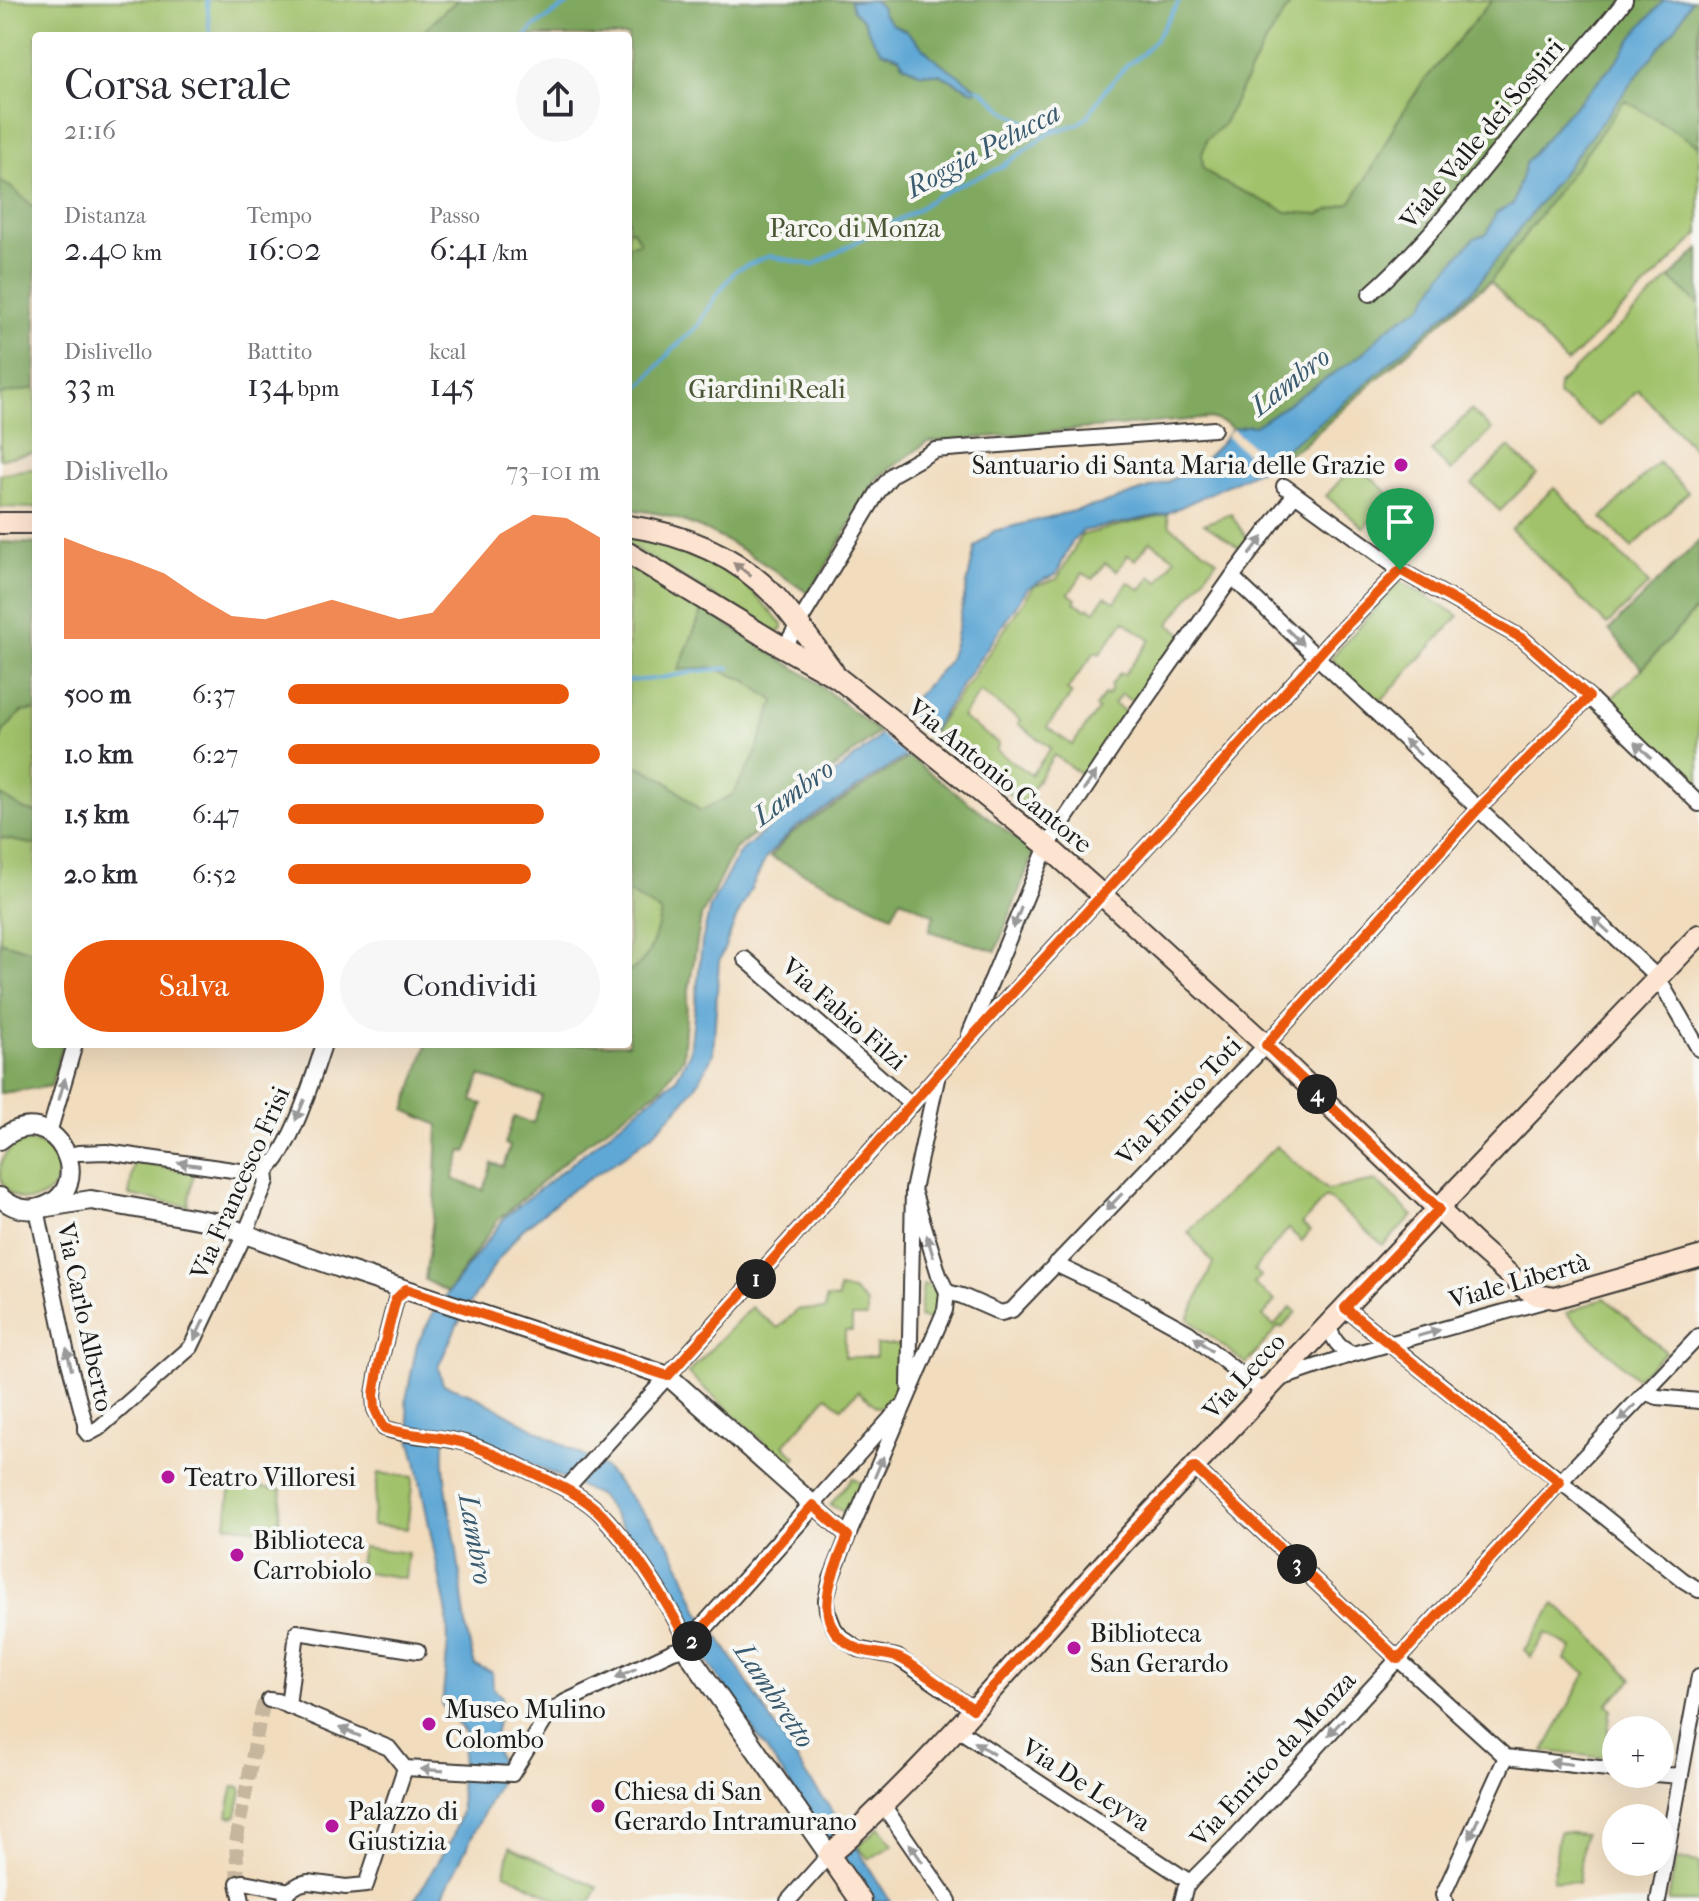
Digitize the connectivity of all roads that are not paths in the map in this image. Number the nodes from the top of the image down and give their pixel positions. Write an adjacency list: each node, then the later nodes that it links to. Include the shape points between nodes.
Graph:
1 (1625, 0): 2 (street, Viale Valle dei Sospiri, via 1440,223)
2 (1370, 294)
3 (1214, 429): 10 (street, via 935,450 893,474 878,492)
4 (0, 523): 5 (main road)
5 (32, 523)
6 (632, 527): 10 (main road, one-way to 6, via 736,563 694,541)
7 (632, 555): 11 (main road)
8 (1400, 570): 9 (street, one-way to 8, via 1289,491); 12 (street); 14 (street, via 1523,639)
9 (1232, 577): 12 (street, one-way to 12); 17 (street, one-way to 9)
10 (798, 623): 11 (street); 13 (main road)
11 (784, 648): 13 (main road)
12 (1317, 658): 16 (street, one-way to 12); 18 (street)
13 (838, 678): 17 (main road, Via Antonio Cantore)
14 (1589, 697): 15 (street, one-way to 14); 16 (street, Via Enrico Toti)
15 (1699, 804)
16 (1478, 809): 21 (street, one-way to 16); 22 (street, Via Enrico Toti)
17 (1047, 846): 18 (main road, Via Antonio Cantore); 23 (street, one-way to 23)
18 (1102, 895): 22 (main road, Via Antonio Cantore); 23 (street)
19 (1699, 935): 21 (main road, Via Lecco)
20 (745, 959): 28 (street, Via Fabio Filzi)
21 (1658, 978): 26 (street); 38 (main road, Via Lecco)
22 (1266, 1045): 38 (main road, Via Antonio Cantore); 42 (street, Via Enrico Toti, one-way to 42)
23 (964, 1046): 27 (street)
24 (74, 1048): 30 (street, one-way to 24)
25 (323, 1048): 33 (street, Via Francesco Frisi, one-way to 33, via 298,1117)
26 (1699, 1049)
27 (938, 1074): 28 (street); 34 (street)
28 (912, 1105): 55 (street)
29 (9, 1128): 30 (street); 31 (street)
30 (49, 1133): 32 (street, via 62,1144)
31 (0, 1140)
32 (69, 1162): 33 (street, one-way to 32, via 106,1152 78,1153); 36 (street, via 76,1183); 37 (street, via 62,1193)
33 (266, 1171): 40 (street, Via Francesco Frisi, via 267,1181)
34 (913, 1190): 43 (street, one-way to 34); 44 (street)
35 (0, 1197): 37 (street, via 15,1207)
36 (91, 1200): 37 (street); 40 (street, via 220,1223)
37 (35, 1209): 39 (street); 60 (street, Via Carlo Alberto, one-way to 37)
38 (1439, 1209): 47 (main road, Via Antonio Cantore, via 1523,1287); 48 (main road, Via Lecco)
39 (0, 1219)
40 (245, 1234): 45 (street); 60 (street, Via Francesco Frisi, one-way to 60, via 191,1347)
41 (1699, 1257): 47 (main road, Viale Libertà)
42 (1055, 1264): 46 (street, Via Enrico Toti, via 1007,1312); 56 (street, one-way to 42, via 1189,1333)
43 (939, 1275): 44 (street); 46 (street)
44 (912, 1281): 49 (street)
45 (406, 1289): 55 (street); 63 (street, via 396,1299 374,1394 384,1428 445,1437)
46 (947, 1292): 51 (street)
47 (1554, 1298): 53 (street, Viale Libertà, one-way to 47)
48 (1345, 1308): 50 (main road, Via Lecco); 53 (street)
49 (911, 1317): 51 (street); 58 (street)
50 (1329, 1325): 54 (street, via 1333,1340); 56 (main road, Via Lecco)
51 (939, 1326): 58 (street)
52 (1699, 1336): 57 (street, Via Enrico da Monza)
53 (1389, 1344): 54 (street, Viale Libertà); 62 (street)
54 (1353, 1354): 56 (street, Viale Libertà, via 1293,1373)
55 (668, 1376): 63 (street); 64 (street)
56 (1270, 1387): 61 (main road, Via Lecco)
57 (1646, 1393): 59 (street); 62 (street, Via Enrico da Monza, one-way to 62)
58 (908, 1398): 64 (street); 65 (street, one-way to 58)
59 (1699, 1401)
60 (88, 1434)
61 (1194, 1467): 69 (street); 73 (main road, Via Lecco)
62 (1560, 1482): 66 (street); 69 (street, Via Enrico da Monza)
63 (568, 1486): 67 (street, via 600,1513 630,1550)
64 (813, 1505): 65 (street); 67 (street)
65 (848, 1536): 73 (street, via 826,1600 834,1628 858,1649 897,1657)
66 (1699, 1590)
67 (691, 1643): 76 (street, one-way to 76, via 550,1712 506,1774); 81 (street, via 689,1654)
68 (418, 1651): 72 (street, via 297,1632)
69 (1398, 1659): 75 (street); 82 (street, Via Enrico da Monza, one-way to 82)
70 (1699, 1676): 79 (street)
71 (269, 1700): 72 (street)
72 (288, 1706): 76 (street, one-way to 72, via 389,1748)
73 (973, 1709): 74 (main road, Via Lecco)
74 (956, 1728): 80 (main road, Via Lecco); 82 (street, Via De Leyva, one-way to 74)
75 (1506, 1757): 77 (street, one-way to 75); 89 (street, one-way to 89, via 1443,1895)
76 (405, 1768): 83 (street, via 366,1885 308,1882)
77 (1602, 1768)
78 (1674, 1775): 79 (street)
79 (1681, 1776): 90 (street)
80 (883, 1805): 81 (main road, Via Lecco); 87 (street, one-way to 80)
81 (831, 1853): 85 (street); 86 (main road)
82 (1190, 1882): 88 (street, Via Enrico da Monza)
83 (286, 1897): 84 (street, via 280,1888 244,1882 238,1883)
84 (242, 1901)
85 (788, 1901)
86 (861, 1901)
87 (949, 1901)
88 (1182, 1901)
89 (1445, 1901)
90 (1658, 1901)

